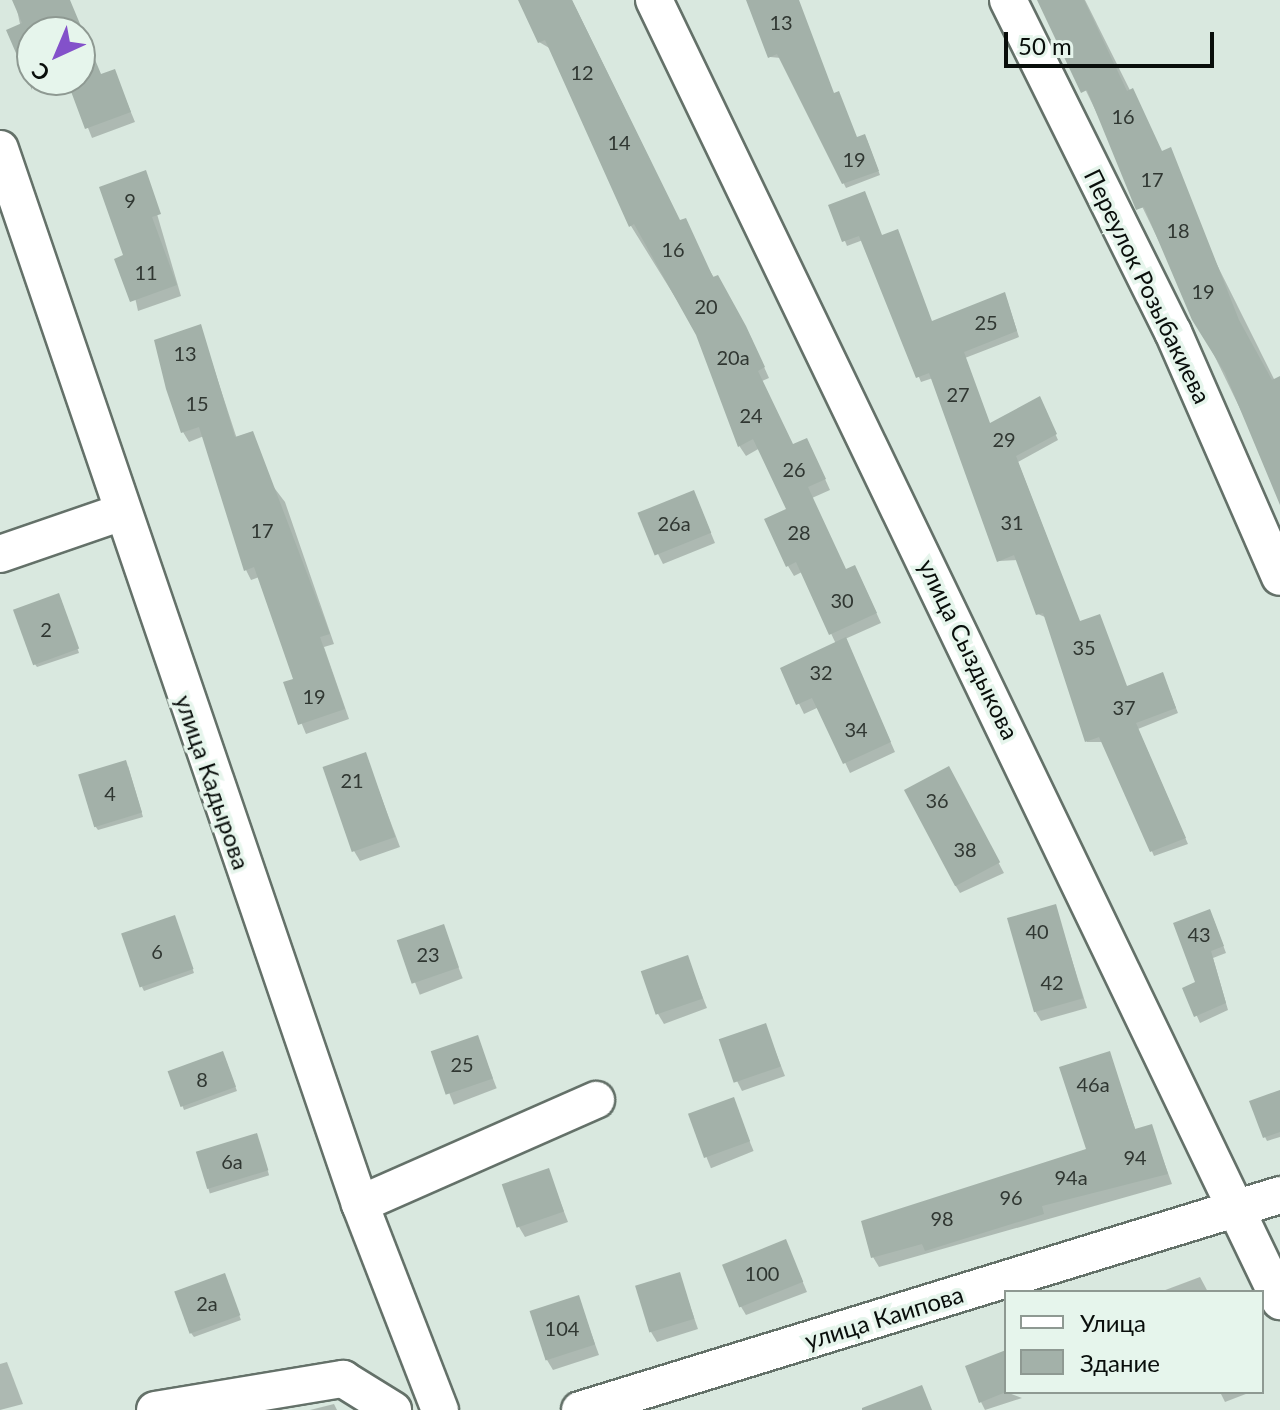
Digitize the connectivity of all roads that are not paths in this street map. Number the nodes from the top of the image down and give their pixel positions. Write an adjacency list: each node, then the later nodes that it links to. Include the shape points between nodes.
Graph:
1 (654, 0): 10 (street, улица Сыздыкова)
2 (1008, 0): 6 (street, Переулок Розыбакиева, via 1173,332)
3 (0, 149): 4 (street, улица Кадырова)
4 (119, 513): 5 (street); 9 (street, улица Кадырова)
5 (0, 554)
6 (1280, 577)
7 (596, 1100): 9 (street)
8 (1280, 1195): 10 (street, улица Каипова)
9 (360, 1204): 14 (street, улица Кадырова)
10 (1240, 1207): 11 (street, улица Сыздыкова); 15 (street, улица Каипова)
11 (1280, 1301)
12 (155, 1410): 13 (street, via 343,1379)
13 (393, 1410)
14 (440, 1410)
15 (580, 1410)

